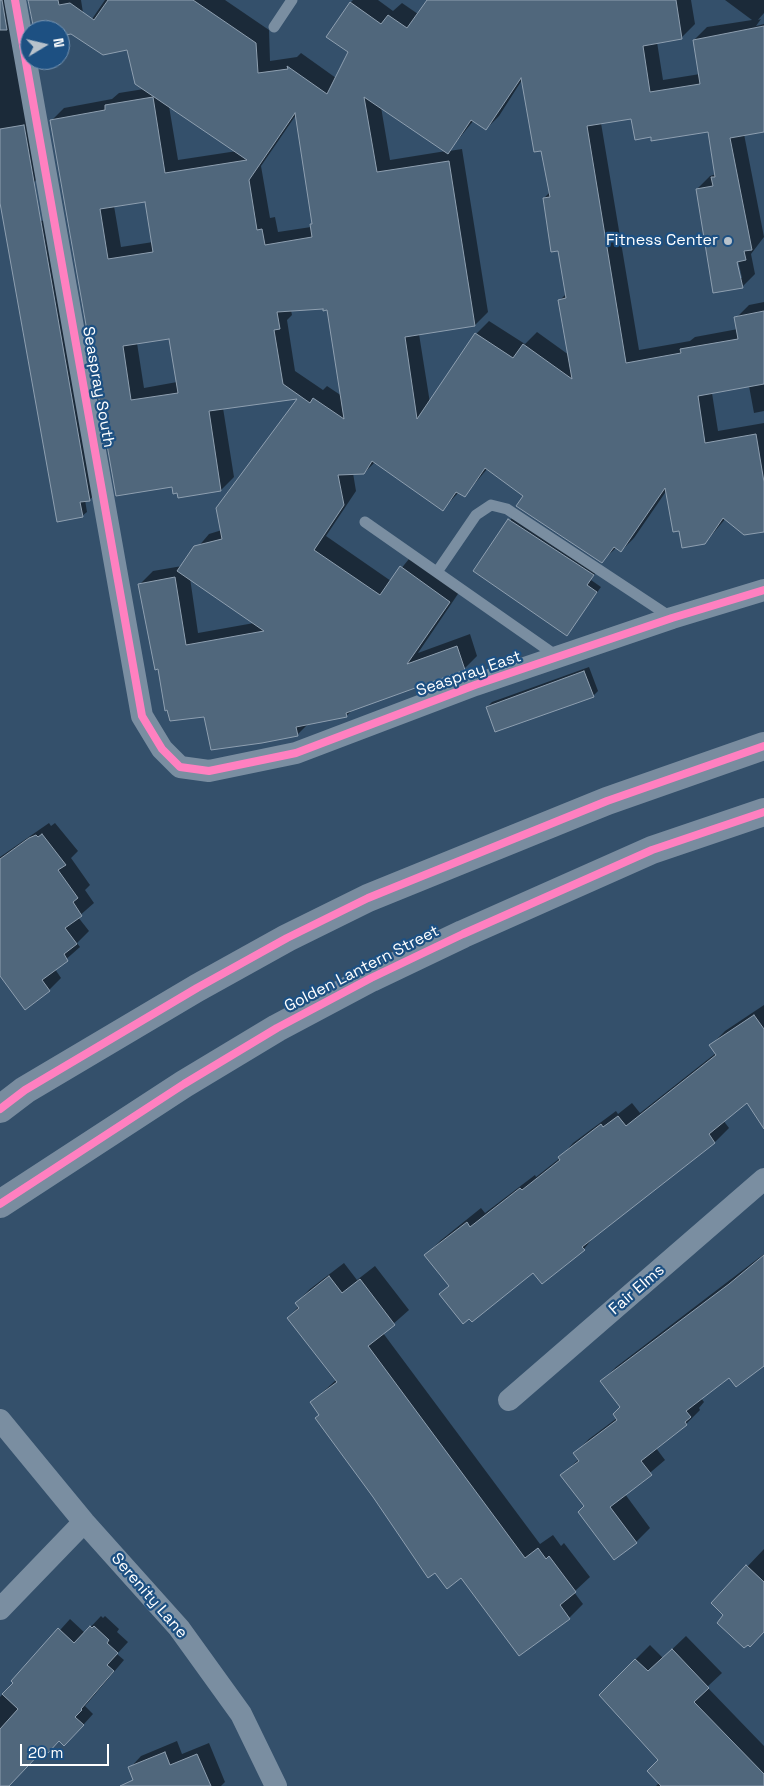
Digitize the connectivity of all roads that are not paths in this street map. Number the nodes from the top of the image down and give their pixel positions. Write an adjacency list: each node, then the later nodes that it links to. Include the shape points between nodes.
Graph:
1 (15, 0): 10 (street, Seaspray South, via 142,716 162,748)
2 (292, 0): 3 (lane)
3 (274, 27)
4 (365, 522): 5 (lane)
5 (437, 572): 7 (lane, via 476,515 491,505 507,509); 8 (lane)
6 (764, 590): 7 (street, Seaspray East)
7 (672, 618): 8 (street, Seaspray East)
8 (559, 658): 10 (street, Seaspray East, via 475,685 296,753 209,771)
9 (764, 746): 12 (main road, via 607,801 368,898 197,988 25,1090)
10 (180, 767)
11 (764, 812): 14 (main road, Golden Lantern Street, via 652,850 372,978 277,1028 184,1084)
12 (0, 1109)
13 (764, 1180): 15 (street, Fair Elms)
14 (0, 1204)
15 (509, 1400)
16 (0, 1420): 17 (street, Serenity Lane)
17 (84, 1522): 18 (street); 19 (street, Serenity Lane, via 179,1628 241,1714)
18 (0, 1609)
19 (276, 1786)

